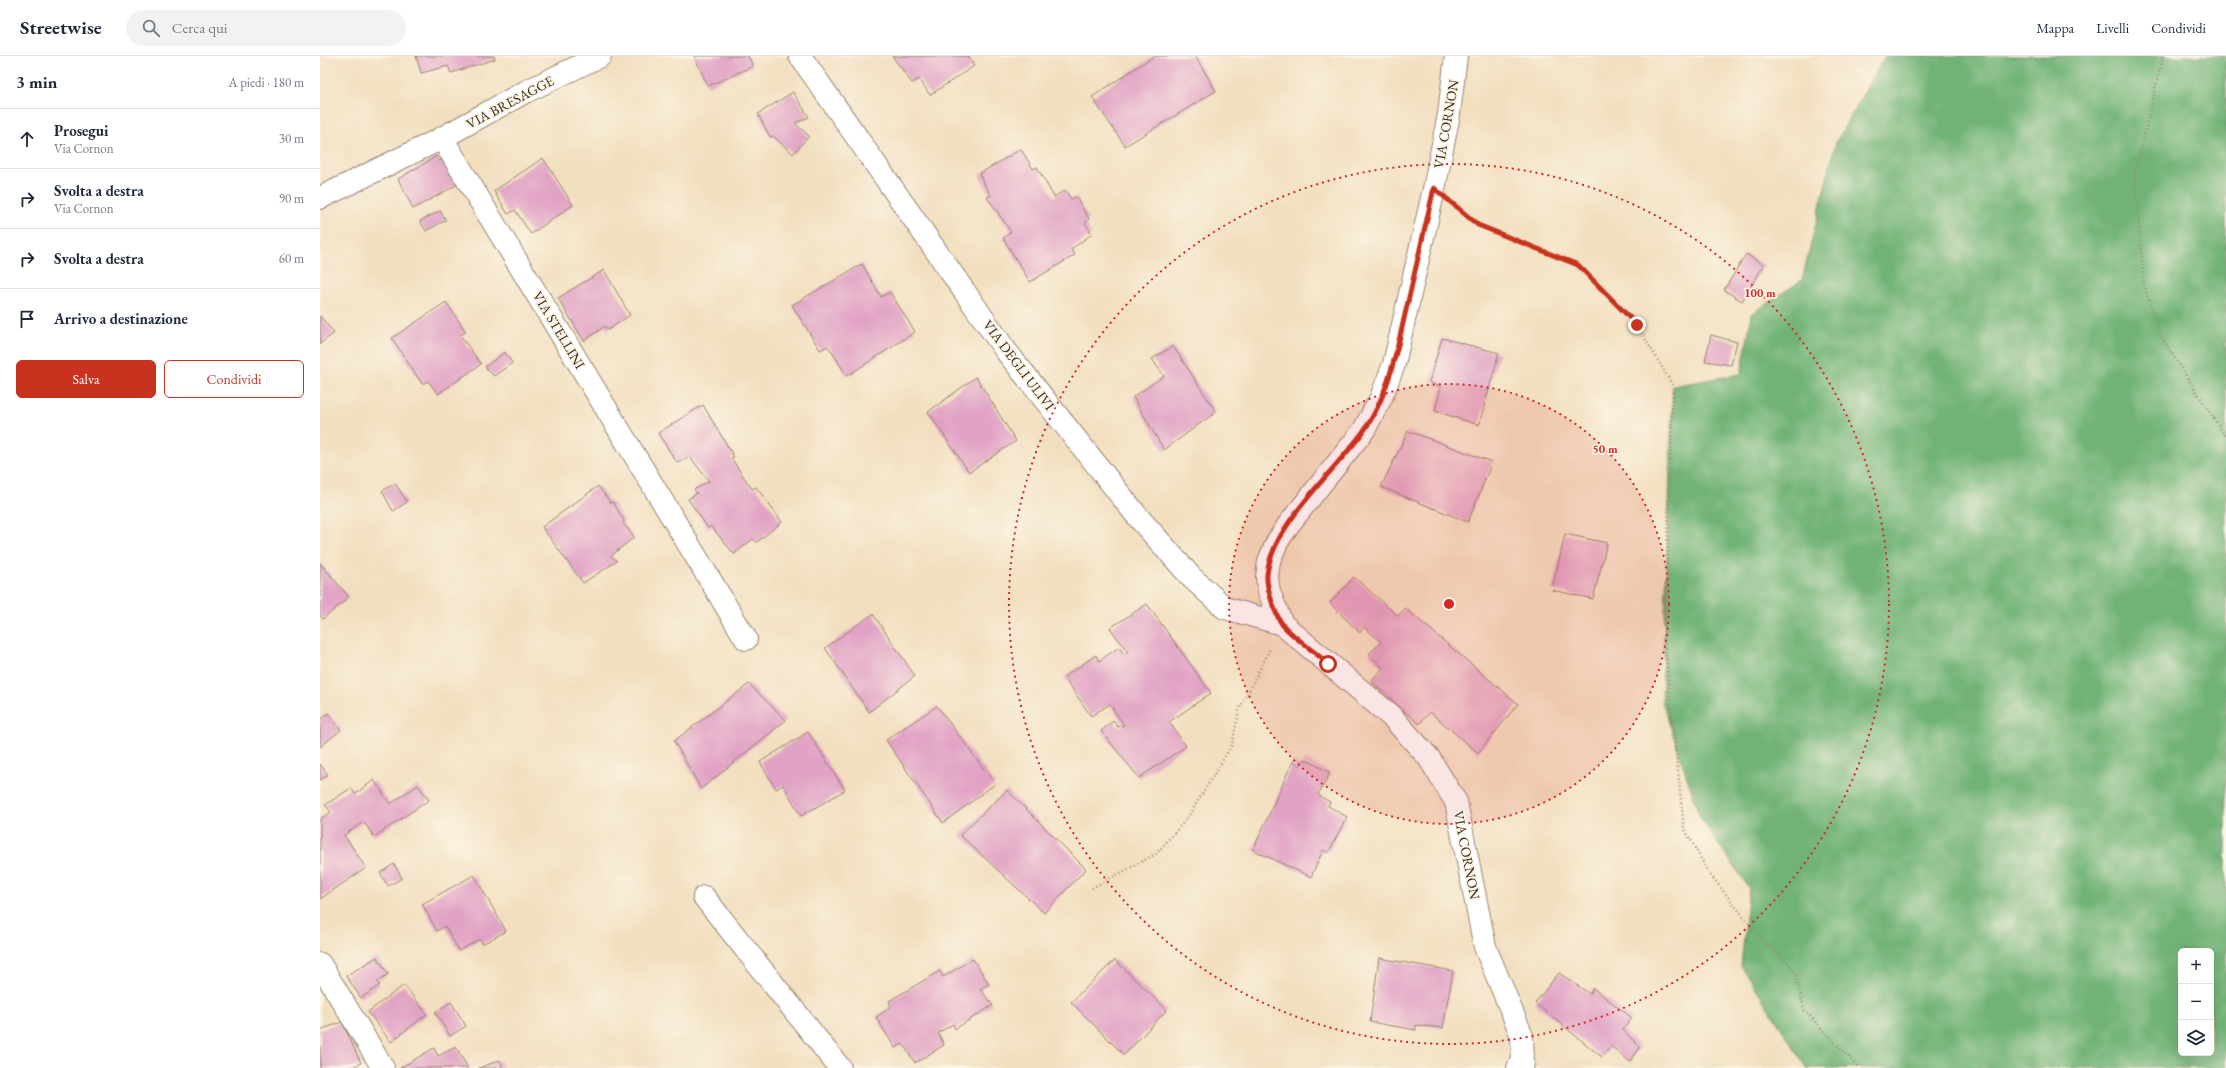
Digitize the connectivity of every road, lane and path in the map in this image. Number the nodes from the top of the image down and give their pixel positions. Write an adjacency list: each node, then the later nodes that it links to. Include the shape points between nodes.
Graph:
1 (600, 56): 5 (street, VIA BRESAGGE, via 525,92)
2 (800, 56): 9 (street, VIA DEGLI ULIVI, via 1006,351 1138,517 1192,578 1225,608)
3 (1456, 56): 6 (street, VIA CORNON, via 1449,114)
4 (2163, 56): 8 (path, via 2135,173 2144,285 2161,338)
5 (442, 138): 7 (street); 10 (street, VIA STELLINI)
6 (1434, 188): 9 (street, VIA CORNON, via 1394,364 1381,398 1364,430 1289,524 1277,542 1269,562 1269,592); 17 (path, via 1478,225 1578,265 1637,325 1673,386 1664,639 1684,828 1709,872 1762,940 1790,964 1796,974 1804,1010)
7 (320, 198)
8 (2226, 437)
9 (1282, 624): 11 (path, via 1239,710 1232,745 1188,817 1156,854); 14 (street, VIA CORNON, via 1392,717 1429,758 1456,802 1485,947 1522,1036)
10 (746, 638)
11 (1092, 888)
12 (704, 897): 16 (street)
13 (320, 964): 15 (street)
14 (1524, 1067)
15 (383, 1068)
16 (840, 1068)
17 (1859, 1068)

